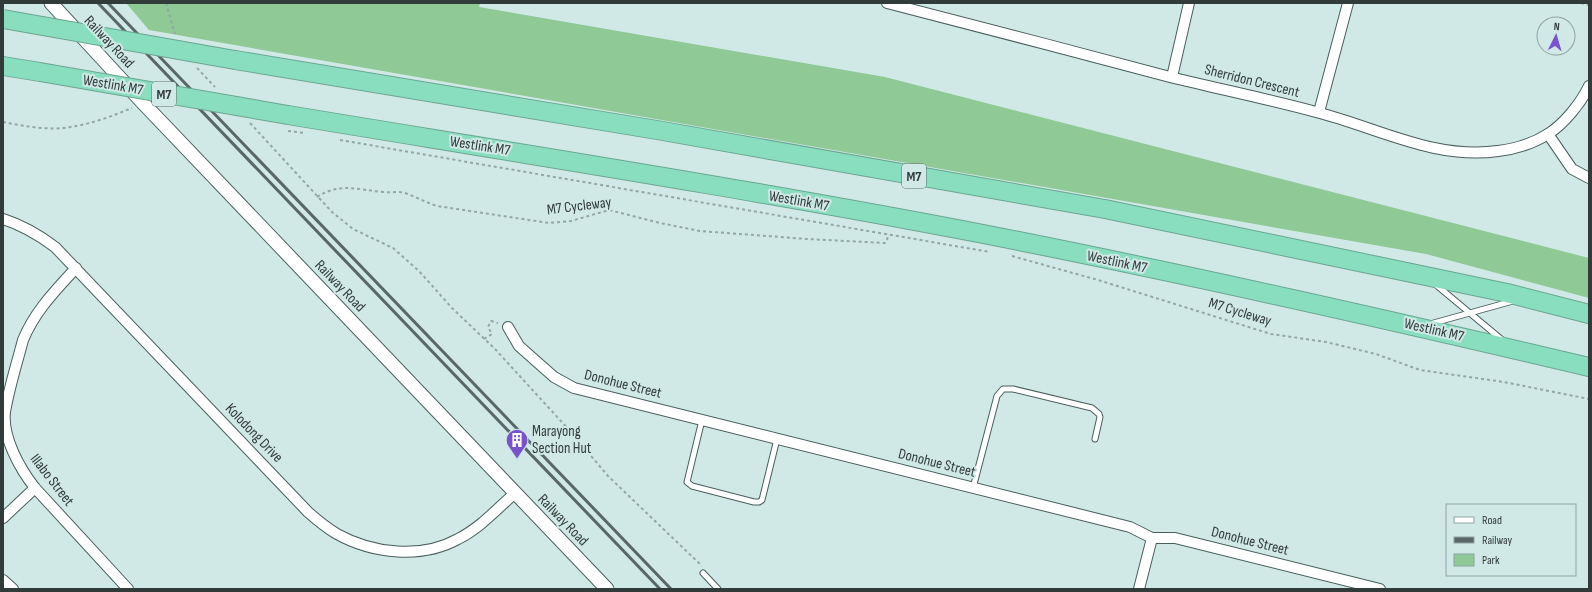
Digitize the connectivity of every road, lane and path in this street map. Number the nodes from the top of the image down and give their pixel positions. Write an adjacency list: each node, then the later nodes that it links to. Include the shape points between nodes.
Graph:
1 (51, 3): 11 (street, Railway Road)
2 (1189, 3): 9 (street)
3 (1348, 3): 12 (street)
4 (1582, 3): 6 (path)
5 (892, 4): 9 (street, Sherridon Crescent)
6 (1589, 5)
7 (3, 18): 22 (highway, M7, bridge, via 1105,209)
8 (3, 66): 27 (highway, Westlink M7 / M7, bridge, via 288,116 576,162 978,233 1350,310)
9 (1172, 77): 12 (street, Sherridon Crescent)
10 (1589, 86): 14 (street, Sherridon Crescent, via 1583,98 1566,118)
11 (143, 103): 13 (path, via 108,118 69,128); 38 (street, Railway Road)
12 (1319, 112): 14 (street, Sherridon Crescent, via 1418,145 1451,152 1499,151 1521,146)
13 (3, 122)
14 (1548, 134): 16 (street, via 1572,169)
15 (356, 143): 18 (path, M7 Cycleway)
16 (1589, 178)
17 (3, 219): 21 (street, Kolodong Drive, via 39,236 55,247)
18 (888, 234): 19 (path, M7 Cycleway); 28 (path, M7 Cycleway, via 887,242 882,243 713,232 678,227 609,210 571,221 549,223 437,206 403,192 344,187 334,188 317,197 353,229 393,248)
19 (994, 252)
20 (1010, 255): 31 (path, M7 Cycleway, via 1271,334 1326,342 1376,354 1420,370 1504,382)
21 (76, 268): 32 (street, Illabo Street, via 44,302 31,321 23,340); 38 (street, Kolodong Drive, via 308,512 337,534 384,550 424,551 457,540 470,532)
22 (1425, 276): 23 (highway, M7); 24 (lane)
23 (1525, 298): 24 (lane); 25 (highway, M7)
24 (1469, 313): 27 (lane); 29 (lane)
25 (1589, 314)
26 (508, 327): 28 (path, via 491,321 488,327 492,334); 33 (street, Donohue Street, via 519,346 554,377 574,388)
27 (1419, 327): 29 (highway, Westlink M7 / M7)
28 (484, 339): 43 (path, via 570,431 608,476 707,569)
29 (1512, 349): 30 (highway, Westlink M7 / M7)
30 (1589, 367)
31 (1589, 399)
32 (4, 413): 36 (street, Illabo Street, via 11,446 23,473)
33 (702, 420): 34 (street, Donohue Street); 34 (lane, via 687,482 692,486 754,502 762,500)
34 (778, 439): 37 (street, Donohue Street)
35 (1095, 439): 37 (lane, via 1100,417 1092,408 1013,389 1003,390 997,396)
36 (35, 488): 39 (street); 46 (street, Illabo Street)
37 (973, 488): 40 (street, Donohue Street, via 1130,527)
38 (515, 492): 47 (street, Railway Road)
39 (3, 518)
40 (1152, 538): 44 (street, Donohue Street, via 1175,538); 49 (street)
41 (703, 573): 43 (lane)
42 (3, 580): 45 (street)
43 (713, 584): 48 (lane)
44 (1346, 585): 50 (street, Donohue Street)
45 (13, 589)
46 (128, 589)
47 (607, 589)
48 (718, 589)
49 (1139, 589)
50 (1380, 589)

